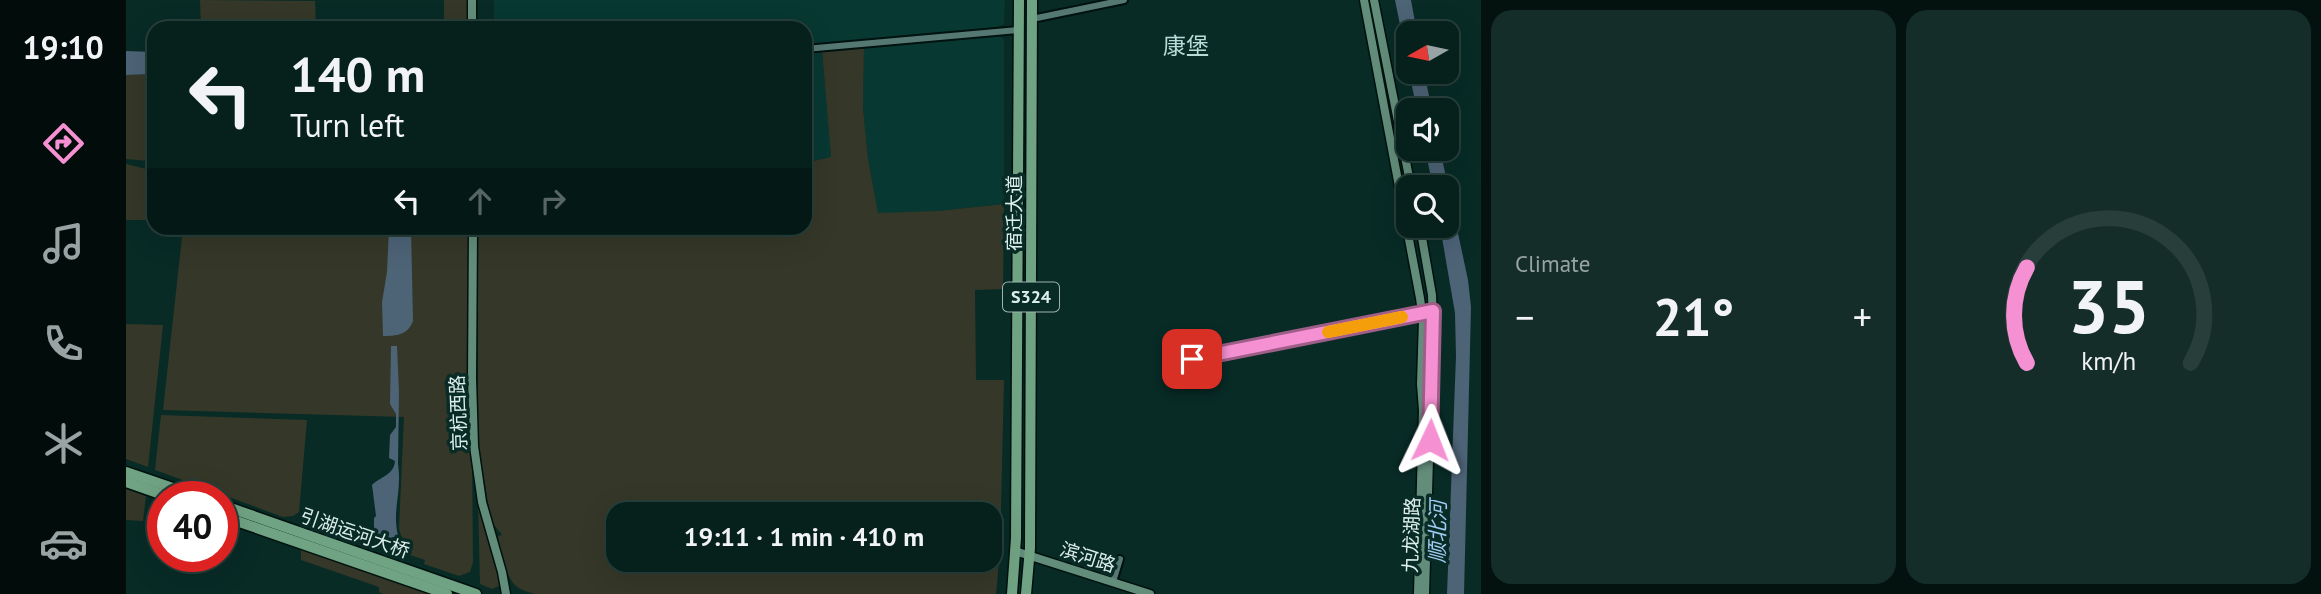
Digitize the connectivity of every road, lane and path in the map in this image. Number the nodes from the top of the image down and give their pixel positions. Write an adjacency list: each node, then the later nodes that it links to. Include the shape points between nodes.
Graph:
1 (472, 0): 8 (street)
2 (1019, 0): 9 (main road, 宿迁大道 / S324)
3 (1032, 0): 7 (main road, 宿迁大道 / S324)
4 (1125, 0): 7 (street)
5 (1364, 0): 15 (street, 九龙湖路)
6 (1374, 0): 11 (street)
7 (1032, 19): 24 (main road, 宿迁大道 / S324)
8 (472, 21)
9 (1019, 30): 10 (street); 23 (main road, 宿迁大道 / S324)
10 (812, 48)
11 (1409, 175)
12 (473, 235): 29 (street, 京杭西路, via 474,446 482,502)
13 (1422, 238): 14 (street, 九龙湖路)
14 (1433, 311): 15 (street); 34 (street, 九龙湖路)
15 (1422, 313): 16 (street); 33 (street, 九龙湖路)
16 (1192, 359)
17 (126, 472): 18 (main road)
18 (152, 481)
19 (126, 482): 20 (main road)
20 (147, 489)
21 (238, 511): 28 (main road, 引湖运河大桥)
22 (238, 522): 27 (main road, 引湖运河大桥)
23 (1015, 551): 24 (street, 滨河路); 30 (main road, 宿迁大道 / S324)
24 (1030, 554): 26 (street, 滨河路); 31 (main road, 宿迁大道 / S324)
25 (1120, 559): 26 (street)
26 (1112, 582): 32 (street, 滨河路)
27 (447, 594)
28 (476, 594)
29 (506, 594)
30 (1012, 594)
31 (1026, 594)
32 (1150, 594)
33 (1418, 594)
34 (1425, 594)

